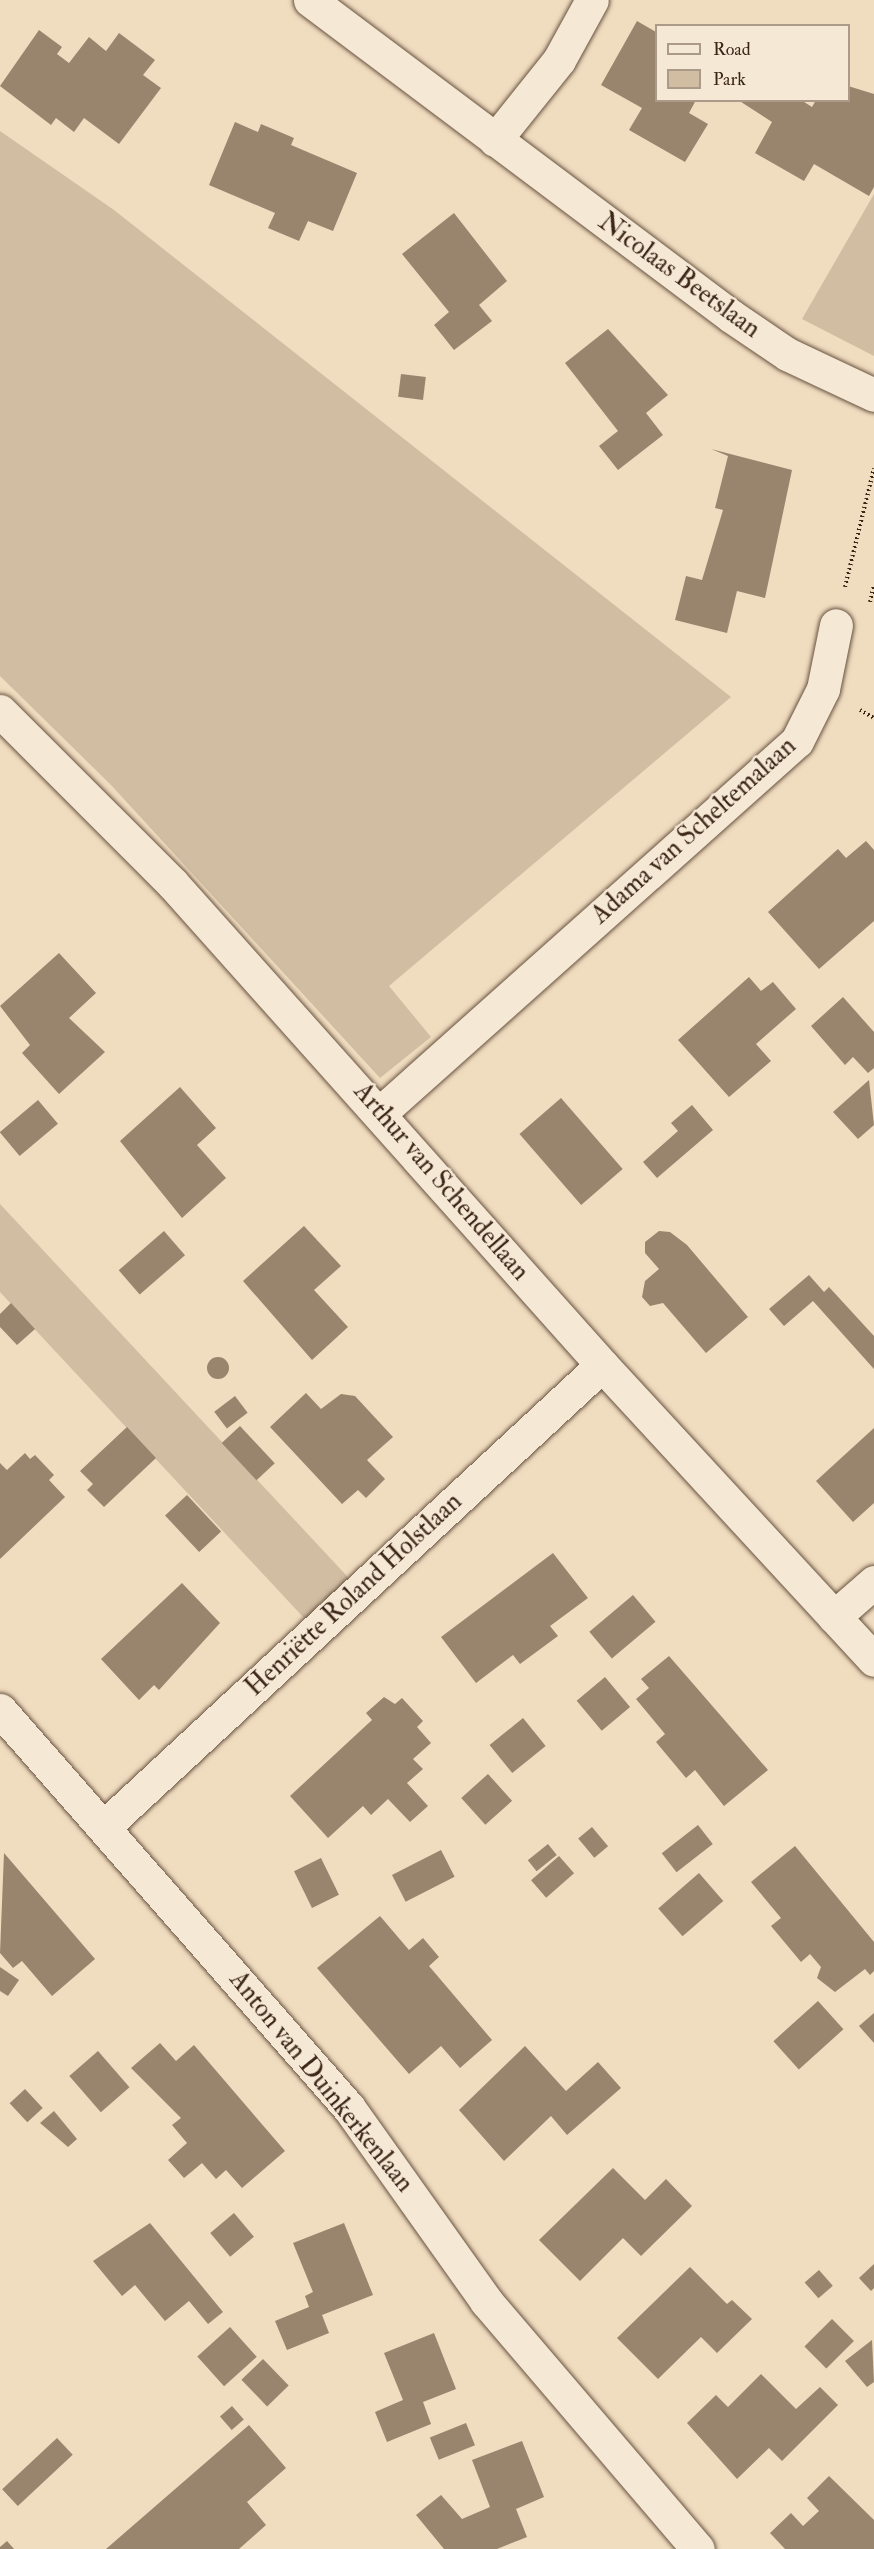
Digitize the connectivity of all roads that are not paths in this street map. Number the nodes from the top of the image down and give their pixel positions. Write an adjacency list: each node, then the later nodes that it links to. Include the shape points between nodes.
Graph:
1 (310, 0): 3 (street, Nicolaas Beetslaan)
2 (592, 0): 3 (street, via 559,60)
3 (495, 140): 4 (street, Nicolaas Beetslaan, via 787,354)
4 (874, 395)
5 (836, 625): 7 (street, Adama van Scheltemalaan, via 823,689 796,741)
6 (0, 711): 7 (street, Arthur van Schendellaan, via 172,883)
7 (381, 1112): 8 (street, Arthur van Schendellaan)
8 (602, 1365): 10 (street, Arthur van Schendellaan); 13 (street, Henriëtte Roland Holstlaan)
9 (874, 1582): 10 (street)
10 (834, 1617): 11 (street, Arthur van Schendellaan)
11 (874, 1660)
12 (0, 1710): 13 (street, Anton van Duinkerkenlaan)
13 (106, 1825): 14 (street, Anton van Duinkerkenlaan, via 375,2140 486,2301)
14 (698, 2549)

